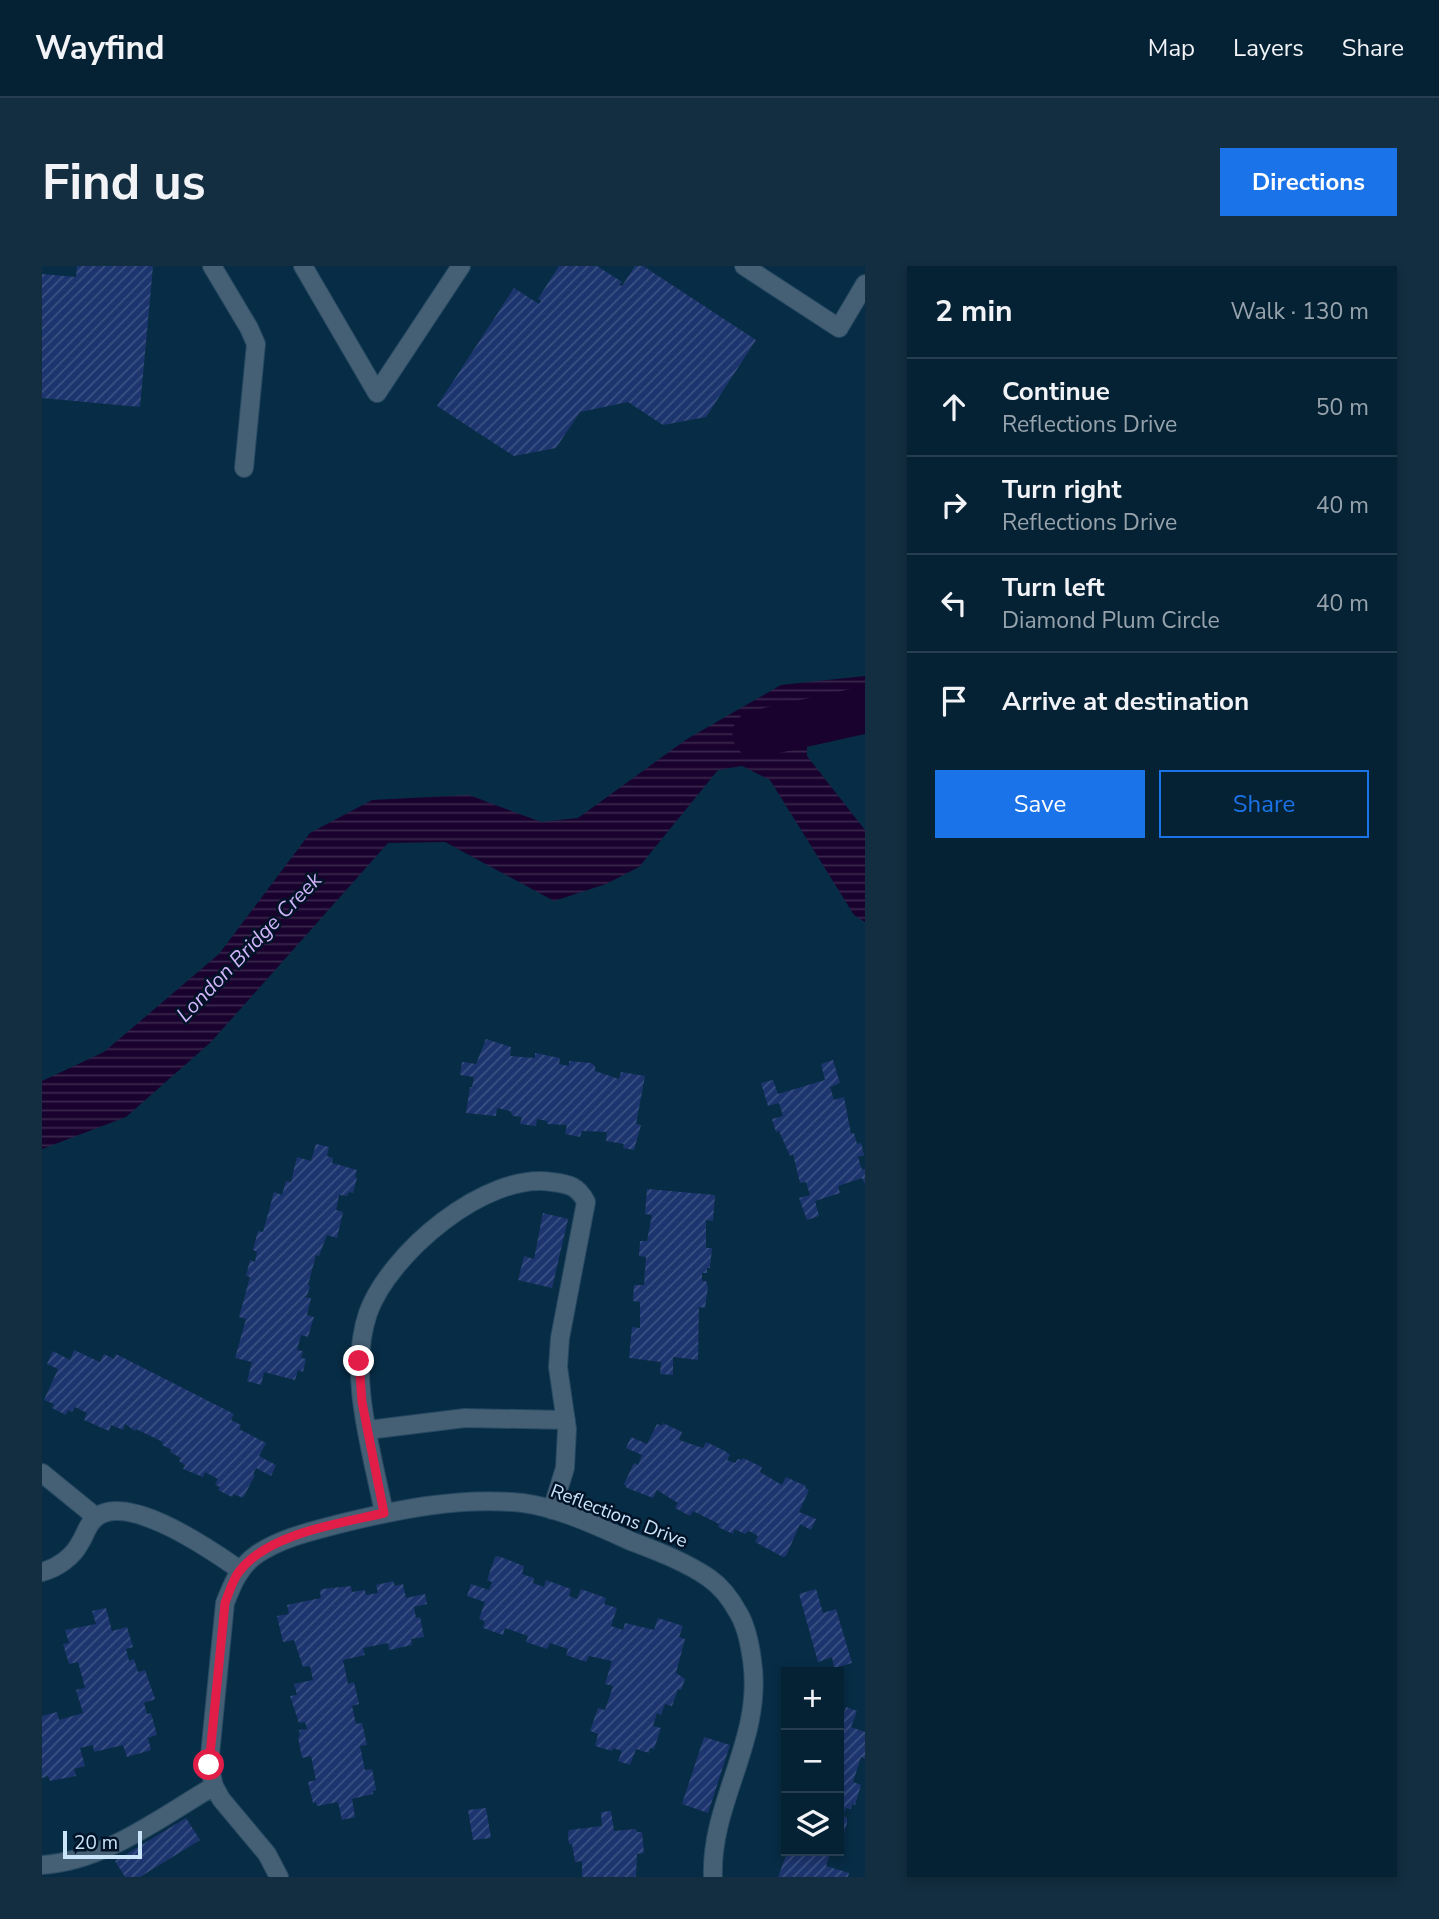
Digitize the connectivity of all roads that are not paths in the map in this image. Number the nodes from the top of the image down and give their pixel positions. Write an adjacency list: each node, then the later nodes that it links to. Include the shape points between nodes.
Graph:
1 (212, 266): 6 (street, via 256,344)
2 (304, 266): 3 (street, via 377,393)
3 (461, 266)
4 (744, 266): 5 (street, via 839,328)
5 (865, 284)
6 (244, 468)
7 (566, 1420): 8 (street, via 465,1418); 8 (street, via 559,1338 586,1202 572,1185 530,1180 496,1190 443,1221 393,1269 376,1293 359,1361); 10 (street, via 565,1468)
8 (368, 1430): 11 (street)
9 (42, 1473): 12 (street)
10 (552, 1510): 11 (street, Reflections Drive, via 496,1501); 18 (street, Reflections Drive, via 690,1566 712,1580 741,1617 755,1678 753,1709 719,1828)
11 (384, 1513): 13 (street, Reflections Drive, via 292,1536 256,1555)
12 (96, 1517): 13 (street, via 132,1513 160,1522); 14 (street, via 79,1546 64,1561)
13 (240, 1570): 15 (street, Reflections Drive, via 225,1603 209,1765)
14 (42, 1572)
15 (214, 1786): 16 (street, via 114,1844 88,1855); 17 (street, via 267,1854)
16 (42, 1864)
17 (279, 1877)
18 (713, 1877)

